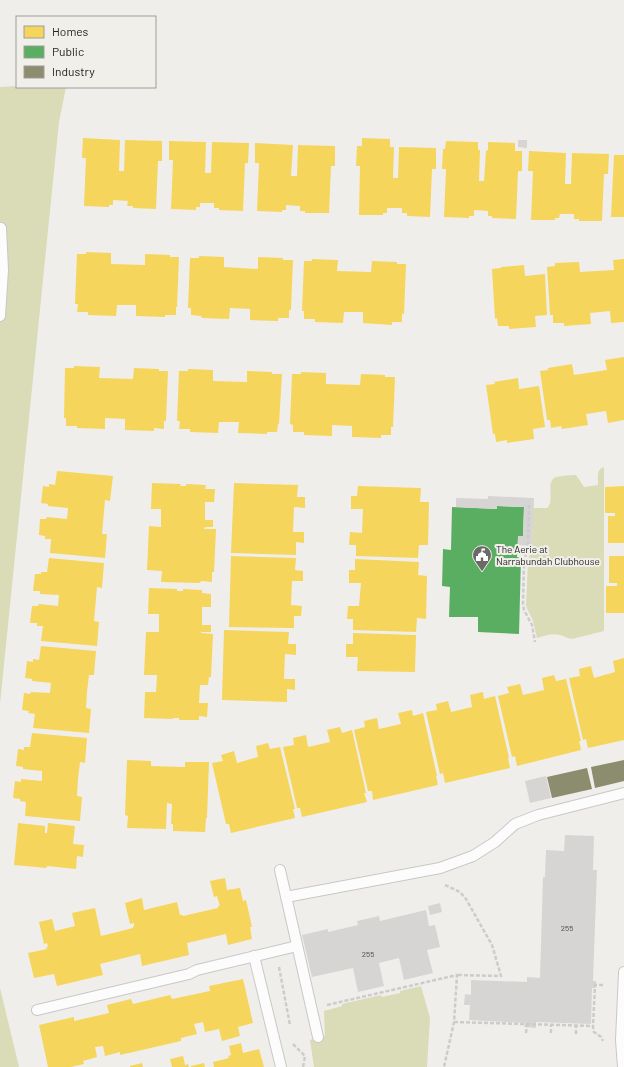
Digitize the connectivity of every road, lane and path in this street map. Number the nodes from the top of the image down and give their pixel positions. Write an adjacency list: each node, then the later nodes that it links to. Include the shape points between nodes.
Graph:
1 (0, 228): 2 (lane, via 3,270)
2 (0, 316)
3 (529, 505): 4 (path, via 523,604 532,625)
4 (535, 642)
5 (624, 793): 6 (lane, via 538,815 515,824 495,842 473,856)
6 (430, 869): 8 (lane); 13 (path, via 433,881 455,888 466,899 492,945 501,976)
7 (280, 870): 8 (lane)
8 (286, 897): 9 (lane)
9 (297, 946): 10 (lane); 15 (lane)
10 (276, 951): 11 (lane); 22 (path)
11 (254, 956): 16 (lane); 29 (lane)
12 (624, 972): 32 (lane, via 621,1040)
13 (457, 975): 15 (path); 17 (path)
14 (603, 985): 21 (path, via 595,985)
15 (311, 1008): 27 (lane)
16 (37, 1010)
17 (454, 1022): 18 (path); 31 (path)
18 (527, 1024): 19 (path); 23 (path)
19 (551, 1025): 20 (path); 24 (path)
20 (576, 1026): 21 (path); 25 (path)
21 (594, 1026): 28 (path, via 594,1032 602,1039)
22 (291, 1029)
23 (526, 1033)
24 (551, 1033)
25 (576, 1034)
26 (292, 1037): 30 (path, via 294,1045 305,1056)
27 (318, 1037)
28 (604, 1045)
29 (281, 1067)
30 (303, 1067)
31 (444, 1067)
32 (623, 1067)

